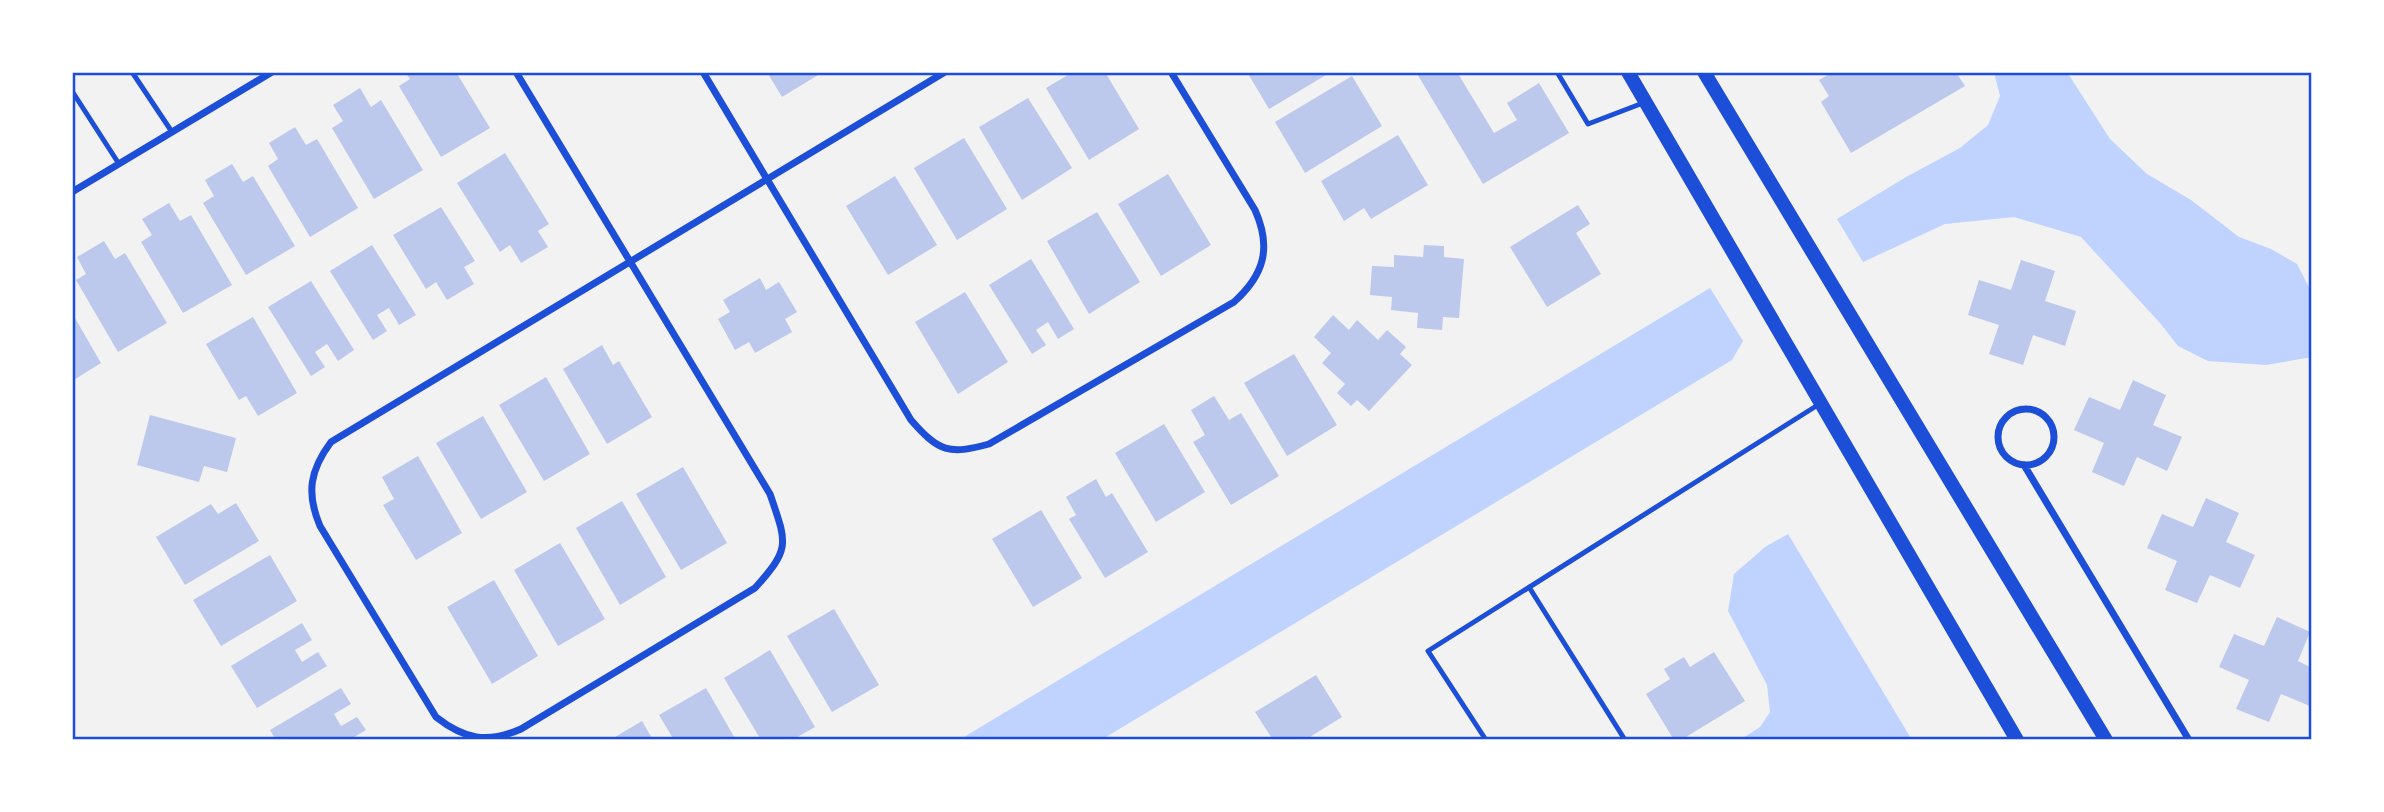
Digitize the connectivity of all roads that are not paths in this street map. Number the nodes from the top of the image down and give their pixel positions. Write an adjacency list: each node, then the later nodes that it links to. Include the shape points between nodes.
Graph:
1 (132, 72): 12 (lane)
2 (272, 72): 12 (street)
3 (516, 72): 16 (street)
4 (703, 72): 14 (street)
5 (945, 72): 14 (street)
6 (1171, 72): 14 (street, via 1255,210 1264,250 1260,270 1234,302 989,444 963,451 944,449 927,439 911,419)
7 (1557, 72): 11 (lane, via 1588,124)
8 (1628, 72): 11 (main road)
9 (1704, 72): 23 (main road)
10 (72, 91): 13 (lane)
11 (1647, 102): 17 (main road)
12 (172, 132): 13 (street)
13 (119, 164): 15 (street)
14 (768, 178): 16 (street)
15 (72, 192)
16 (629, 261): 16 (street, via 770,494 784,546 775,566 755,588 521,729 504,737 471,737 436,717 320,526 313,509 312,478 318,459 331,442)
17 (1821, 403): 19 (lane); 22 (main road)
18 (2024, 465): 18 (street, via 2039,462 2049,453 2054,435 2041,413 2027,409 2007,417 1999,436 2007,457); 24 (street)
19 (1529, 587): 20 (lane, via 1428,651); 21 (lane)
20 (1486, 740)
21 (1625, 740)
22 (2017, 740)
23 (2106, 740)
24 (2189, 740)

